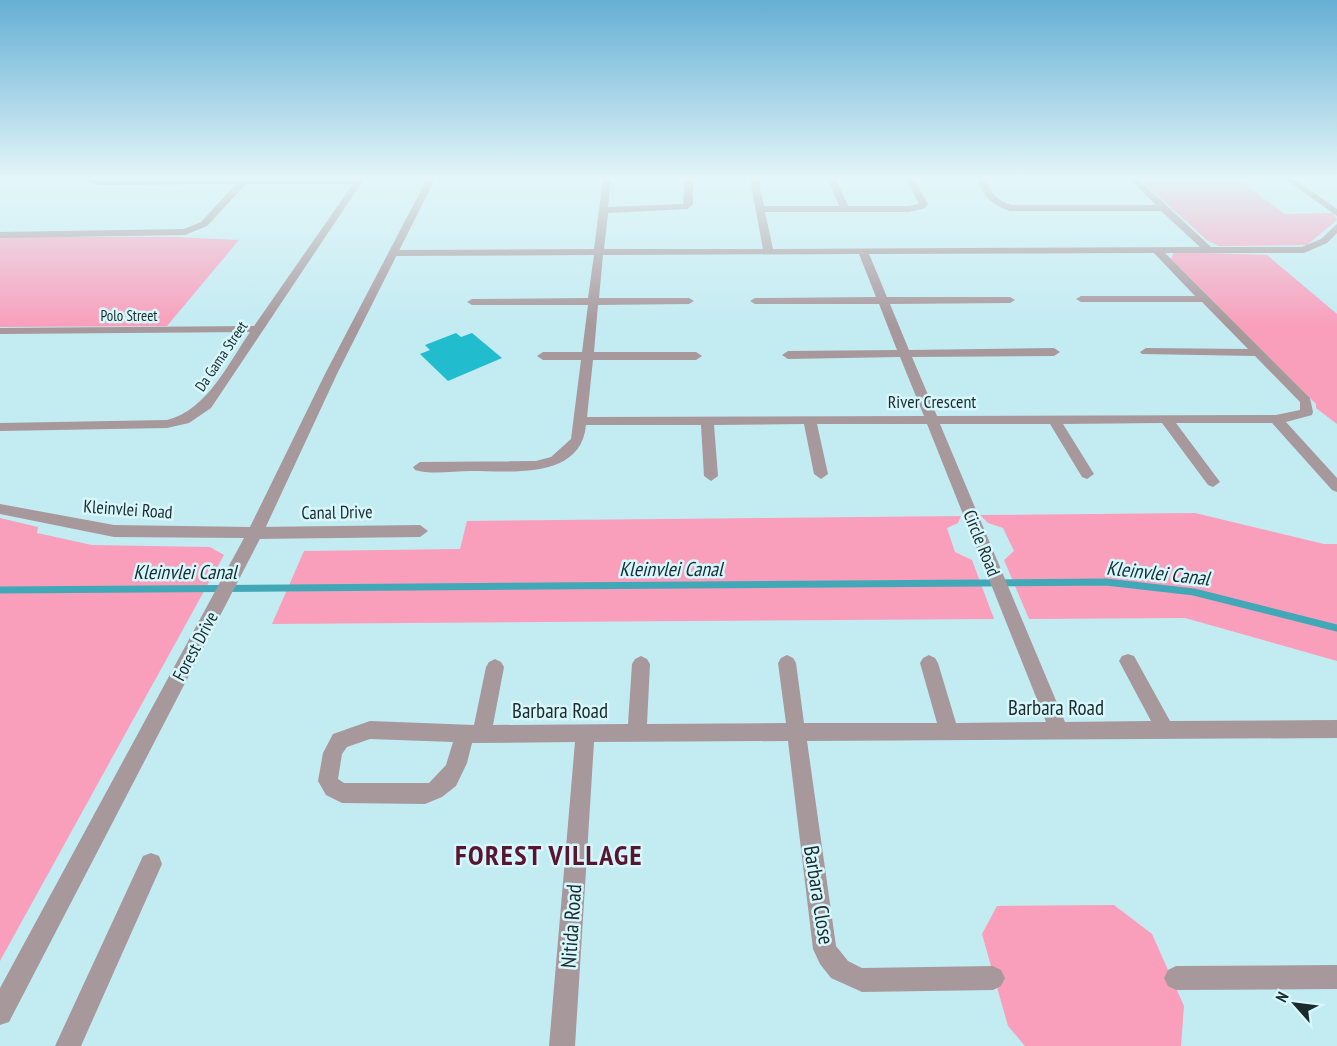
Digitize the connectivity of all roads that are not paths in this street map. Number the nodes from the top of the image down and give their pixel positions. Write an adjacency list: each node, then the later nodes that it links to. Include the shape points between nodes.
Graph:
1 (195, 228): 8 (street, via 185,232)
2 (326, 228): 23 (street, Da Gama Street)
3 (406, 228): 11 (street, Forest Drive)
4 (602, 228): 12 (street)
5 (764, 228): 13 (street)
6 (1185, 228): 10 (street)
7 (1336, 228): 10 (street, via 1324,241 1304,250)
8 (0, 235)
9 (1156, 250): 10 (street); 14 (street); 16 (street, River Crescent)
10 (1208, 250)
11 (394, 252): 12 (street); 49 (street, Forest Drive)
12 (600, 252): 13 (street); 19 (street)
13 (769, 252): 14 (street)
14 (863, 252): 17 (street, Circle Road)
15 (1081, 298): 16 (street)
16 (1205, 299): 27 (street, River Crescent)
17 (881, 300): 18 (street); 21 (street); 29 (street, Circle Road)
18 (1010, 300)
19 (595, 301): 20 (street); 22 (street); 31 (street)
20 (689, 301)
21 (755, 301)
22 (472, 302)
23 (257, 329): 24 (street, Polo Street); 40 (street, Da Gama Street, via 206,405 184,420 150,425)
24 (0, 331)
25 (1053, 352): 29 (street)
26 (1146, 352): 27 (street)
27 (1258, 353): 36 (street, River Crescent, via 1308,405 1303,415)
28 (788, 354): 29 (street)
29 (905, 354): 35 (street, Circle Road)
30 (543, 356): 31 (street)
31 (588, 356): 32 (street); 39 (street)
32 (696, 356)
33 (1053, 418): 34 (street, River Crescent); 35 (street, River Crescent); 43 (street)
34 (1165, 418): 36 (street, River Crescent); 45 (street)
35 (931, 419): 38 (street, River Crescent); 56 (street, Circle Road)
36 (1276, 419): 46 (street)
37 (707, 420): 38 (street, River Crescent); 39 (street, River Crescent); 44 (street)
38 (810, 420): 42 (street)
39 (581, 421): 41 (street, via 574,445 556,460 542,465)
40 (0, 427)
41 (420, 467)
42 (821, 474)
43 (1087, 474)
44 (711, 476)
45 (1213, 482)
46 (1337, 487)
47 (0, 508): 49 (street, Kleinvlei Road, via 114,531)
48 (420, 531): 49 (street, Canal Drive)
49 (255, 533): 67 (street, Forest Drive)
50 (1128, 661): 57 (street)
51 (787, 663): 59 (street)
52 (929, 663): 58 (street)
53 (641, 664): 60 (street)
54 (495, 667): 61 (street, Barbara Road)
55 (1337, 729): 57 (street, Barbara Road)
56 (1059, 730): 57 (street, Barbara Road); 58 (street, Barbara Road)
57 (1165, 730)
58 (949, 731): 59 (street, Barbara Road)
59 (795, 732): 60 (street, Barbara Road); 65 (street, Barbara Close, via 825,949 833,965 846,976 862,980)
60 (637, 733): 62 (street, Barbara Road)
61 (474, 734): 61 (street, Barbara Road, via 454,774 436,791 342,793 328,781 336,745 353,733 370,730); 62 (street, Barbara Road)
62 (585, 734): 69 (street, Nitida Road)
63 (151, 864): 68 (street)
64 (1337, 977): 66 (street)
65 (993, 978)
66 (1176, 978)
67 (0, 1012)
68 (68, 1046)
69 (562, 1046)

